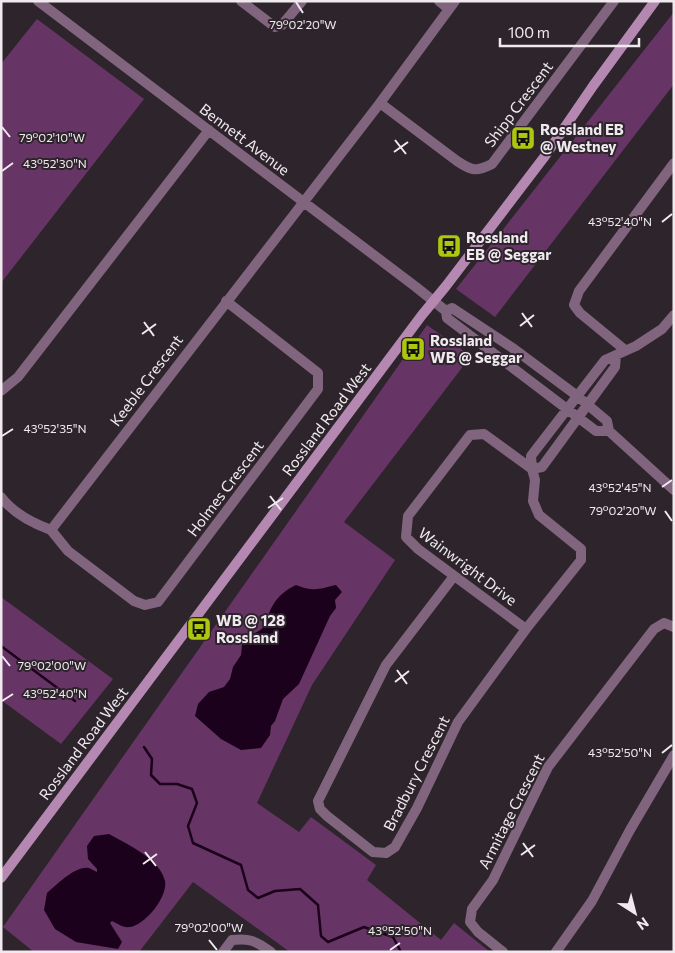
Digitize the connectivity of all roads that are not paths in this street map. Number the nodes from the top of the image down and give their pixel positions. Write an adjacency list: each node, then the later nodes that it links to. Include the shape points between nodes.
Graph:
1 (38, 1): 9 (street, Bennett Avenue)
2 (241, 1): 3 (street, via 275,27 282,25)
3 (302, 1)
4 (438, 1): 7 (street)
5 (614, 1): 8 (street, Shipp Crescent, via 492,164 479,170 469,169 457,161)
6 (655, 1): 13 (main road, Rossland Road West, via 545,156)
7 (452, 5): 8 (street, Keeble Crescent)
8 (380, 103): 11 (street, Keeble Crescent)
9 (209, 130): 11 (street, Bennett Avenue); 18 (street, via 18,377)
10 (674, 163): 16 (street, via 579,291 574,304 580,313)
11 (303, 201): 12 (street, Keeble Crescent); 13 (street, Bennett Avenue)
12 (226, 301): 27 (street, Keeble Crescent); 27 (street, Holmes Crescent, via 318,373 318,389 158,602 145,605 134,601 68,551)
13 (434, 301): 14 (street, Bennett Avenue); 32 (main road, Rossland Road West)
14 (446, 311): 19 (street, via 452,308); 21 (street, via 447,318)
15 (674, 315): 16 (street, Bradbury Crescent, via 662,329)
16 (625, 350): 17 (street, Bradbury Crescent)
17 (616, 356): 19 (street, Bradbury Crescent, via 605,360); 20 (street, via 616,367)
18 (1, 392)
19 (576, 395): 20 (street); 21 (street, Bradbury Crescent)
20 (588, 406): 22 (street); 23 (street, via 606,421)
21 (568, 410): 22 (street); 24 (street, Bradbury Crescent, via 531,456)
22 (579, 418): 23 (street, via 596,431); 24 (street, via 542,467)
23 (609, 431): 25 (street)
24 (532, 469): 28 (street, Wainwright Drive, via 484,434 470,435 408,516 406,537); 30 (street, Bradbury Crescent, via 535,480 533,501 539,515 581,549 581,560)
25 (674, 490)
26 (1, 497): 27 (street, via 8,506)
27 (50, 530)
28 (454, 576): 30 (street, Wainwright Drive); 30 (street, Bradbury Crescent, via 386,665 318,801 326,816 373,852 386,853 396,847 458,722)
29 (674, 627): 35 (street, Armitage Crescent, via 664,623 654,629 548,767 493,880 472,909 470,922)
30 (526, 629)
31 (674, 755): 36 (street, via 592,901)
32 (1, 878)
33 (222, 952): 34 (street, via 232,940 246,938)
34 (270, 952)
35 (503, 952)
36 (556, 952)

